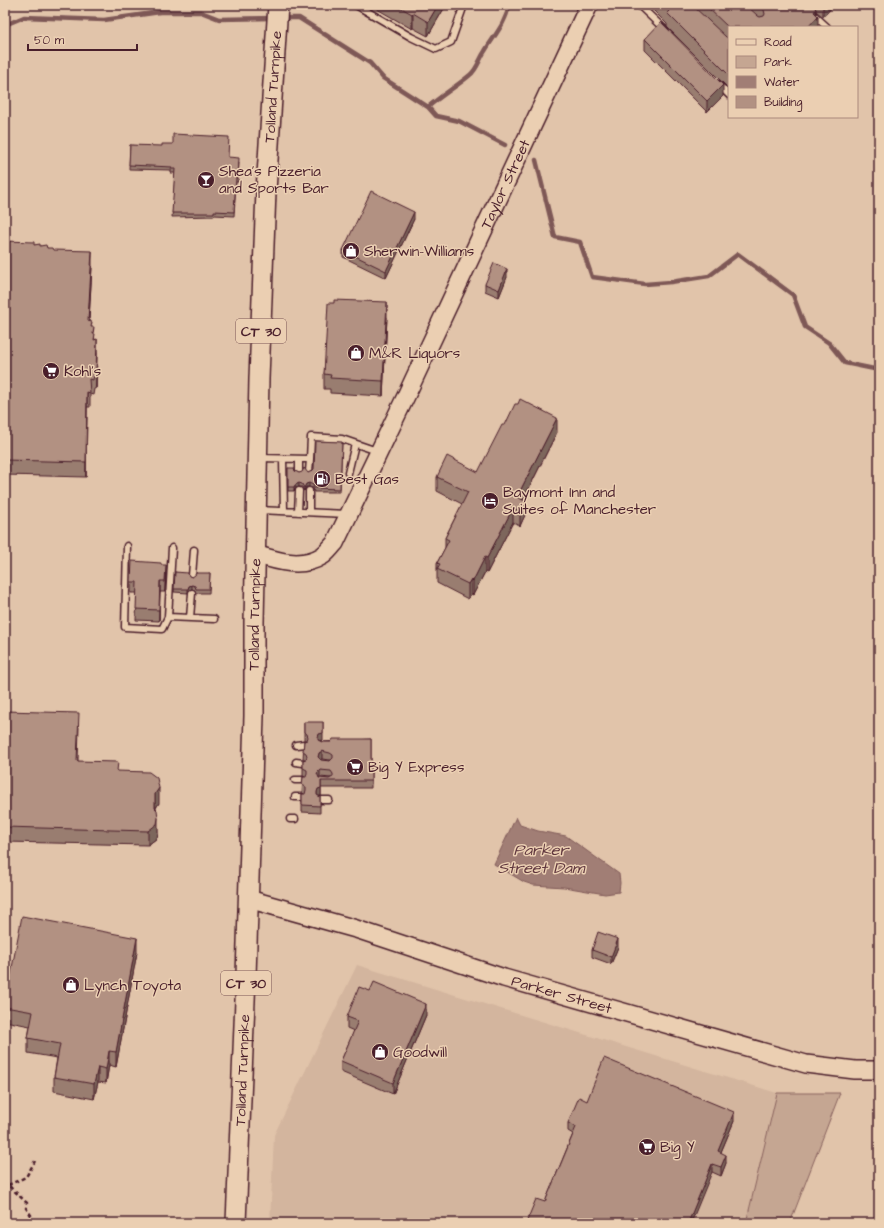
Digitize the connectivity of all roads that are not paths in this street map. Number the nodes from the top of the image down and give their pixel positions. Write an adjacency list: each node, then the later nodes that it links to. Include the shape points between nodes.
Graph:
1 (356, 5): 2 (lane, via 436,49 452,42)
2 (464, 5)
3 (590, 5): 12 (street, Taylor Street)
4 (639, 5): 8 (lane)
5 (804, 5): 7 (lane)
6 (278, 12): 13 (main road, Tolland Turnpike / CT 30, via 265,228)
7 (826, 26)
8 (667, 33)
9 (712, 78): 10 (lane)
10 (728, 94)
11 (355, 444): 12 (lane); 16 (lane, via 342,439 311,437); 19 (lane)
12 (380, 452): 26 (street, Taylor Street)
13 (257, 458): 14 (lane); 22 (main road, Tolland Turnpike / CT 30)
14 (283, 459): 15 (lane); 23 (lane)
15 (299, 459): 16 (lane); 17 (lane)
16 (310, 459): 18 (lane)
17 (299, 472)
18 (309, 472)
19 (348, 473)
20 (299, 491): 24 (lane)
21 (309, 492): 25 (lane)
22 (256, 510): 23 (lane); 30 (main road, Tolland Turnpike / CT 30)
23 (284, 511): 24 (lane)
24 (298, 512): 25 (lane)
25 (309, 512): 26 (lane)
26 (349, 514): 30 (street, Taylor Street, via 335,542 324,556 306,563 280,562)
27 (127, 546): 33 (lane, via 125,627 162,629)
28 (172, 548): 33 (lane)
29 (194, 550): 31 (lane)
30 (255, 554): 46 (main road, Tolland Turnpike / CT 30, via 254,716)
31 (192, 576)
32 (192, 593): 34 (lane)
33 (168, 617): 34 (lane)
34 (190, 618): 35 (lane)
35 (214, 619)
36 (304, 744): 37 (lane)
37 (296, 745)
38 (296, 762): 39 (lane)
39 (303, 763)
40 (295, 780): 41 (lane)
41 (303, 780)
42 (295, 797): 43 (lane)
43 (302, 797)
44 (321, 800): 45 (lane)
45 (329, 800)
46 (248, 899): 47 (street, Parker Street, via 356,929 504,978 806,1064); 48 (main road, Tolland Turnpike / CT 30)
47 (879, 1070)
48 (236, 1223)

